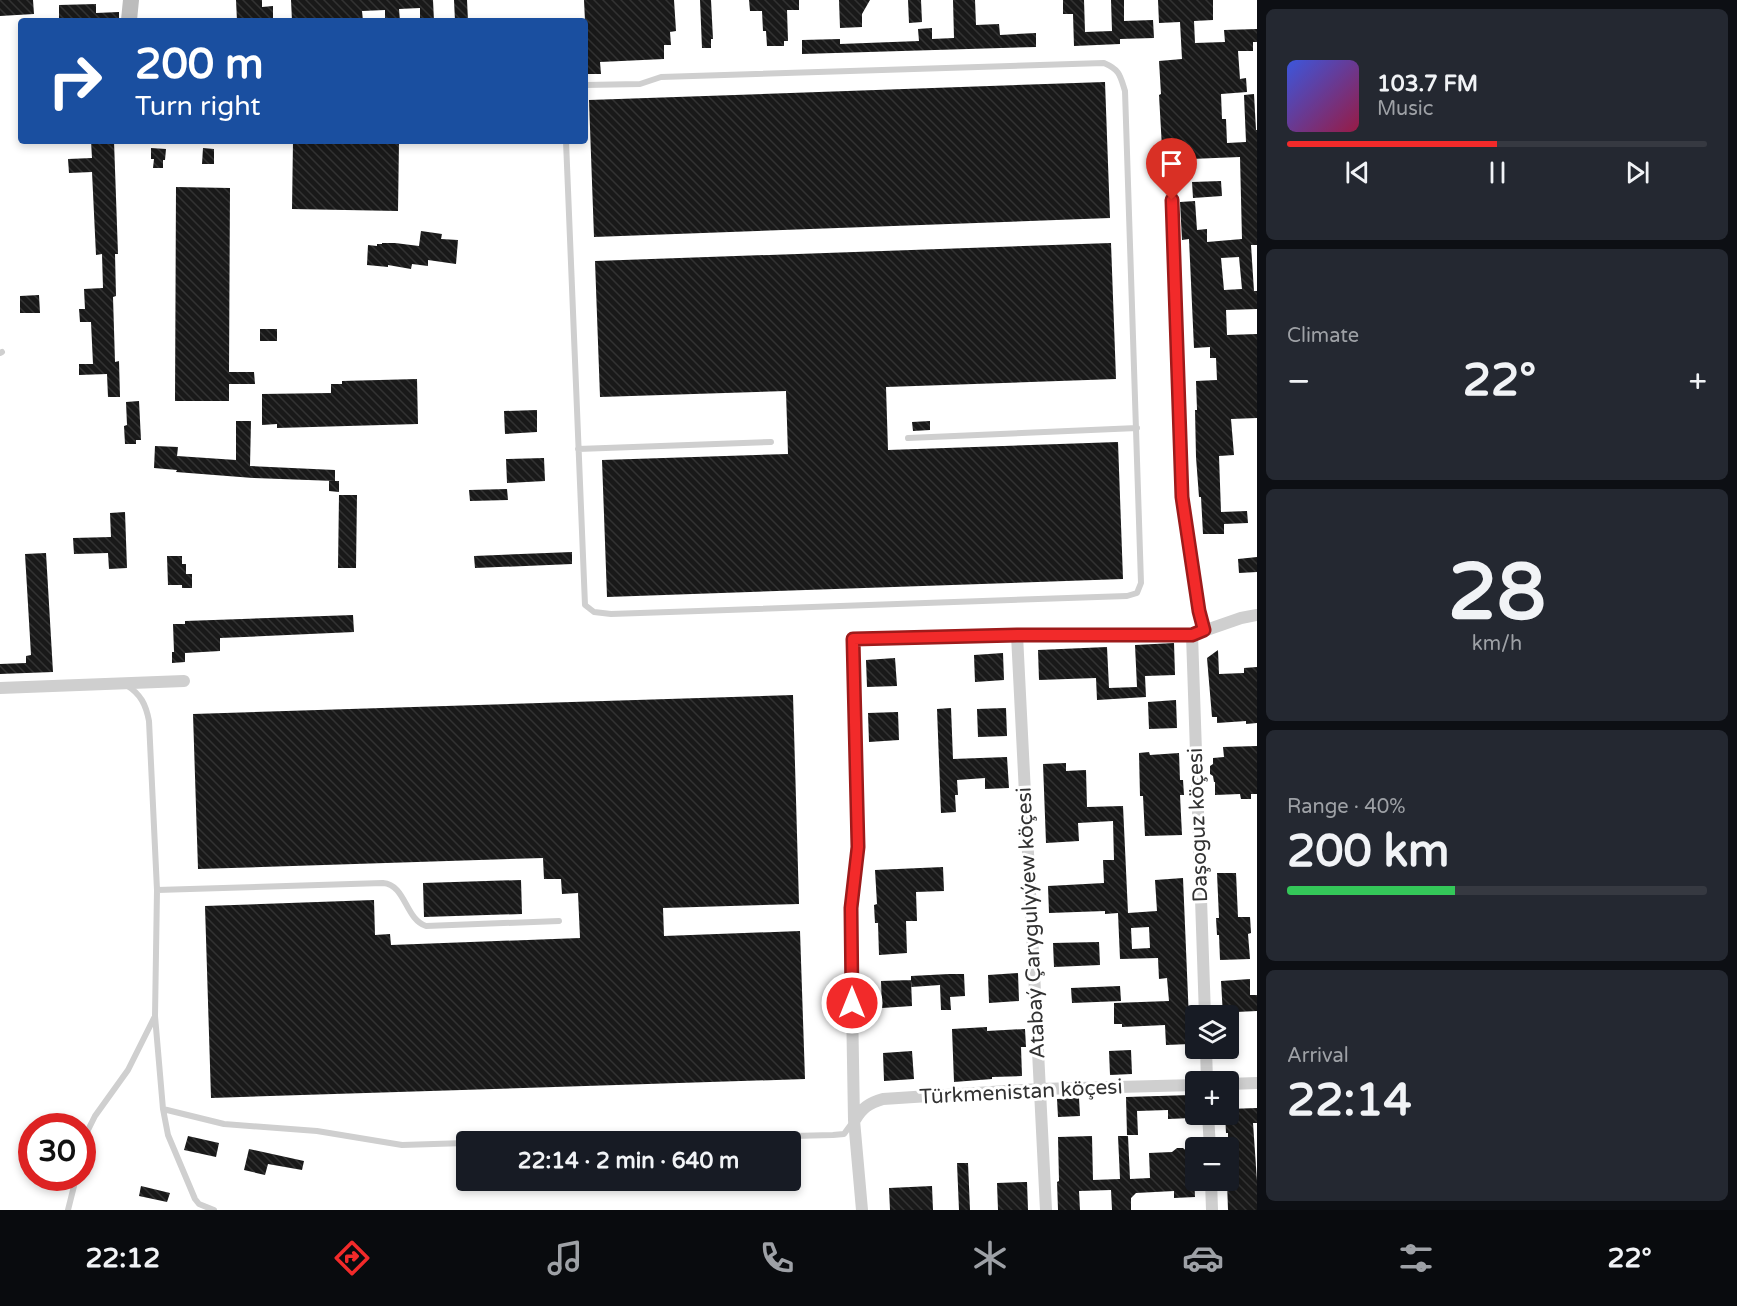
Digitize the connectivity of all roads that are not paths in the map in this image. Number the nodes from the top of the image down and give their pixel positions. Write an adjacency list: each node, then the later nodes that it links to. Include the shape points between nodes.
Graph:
1 (131, 0): 2 (street)
2 (129, 18)
3 (588, 85): 6 (lane, via 640,84 661,77 1104,63 1115,68 1125,91)
4 (566, 144): 9 (lane)
5 (1171, 176): 11 (street, via 1182,497)
6 (1137, 428): 7 (lane); 9 (lane, via 1141,584 1137,593 1126,596 594,612 585,605)
7 (908, 438)
8 (771, 442): 9 (lane)
9 (578, 450)
10 (1257, 615): 11 (street)
11 (1204, 630): 13 (street)
12 (1017, 635): 13 (street); 24 (street, Atabaý Çarygulyýew köçesi); 27 (street, via 853,639 858,847 851,908)
13 (1192, 635): 19 (street, Daşoguz köçesi)
14 (184, 681): 15 (street)
15 (123, 683): 16 (street); 17 (lane, via 140,696 147,710)
16 (0, 688)
17 (157, 890): 18 (lane, via 383,883 396,888 415,919 426,926); 20 (lane)
18 (559, 921)
19 (1205, 1005)
20 (155, 1016): 25 (lane); 26 (lane, via 128,1070)
21 (1257, 1083): 22 (street)
22 (1239, 1084)
23 (1185, 1085): 24 (street, Türkmenistan köçesi)
24 (1039, 1089): 27 (street, Türkmenistan köçesi, via 883,1099 871,1102); 35 (street, Atabaý Çarygulyýew köçesi)
25 (163, 1109): 29 (lane, via 224,1124 317,1131 402,1145); 33 (lane, via 168,1135 195,1199)
26 (96, 1115)
27 (854, 1120): 28 (lane, via 844,1134); 34 (street)
28 (801, 1137)
29 (456, 1143)
30 (73, 1191): 32 (lane)
31 (1211, 1191): 36 (street)
32 (68, 1210)
33 (214, 1210)
34 (862, 1210)
35 (1046, 1210)
36 (1212, 1210)

